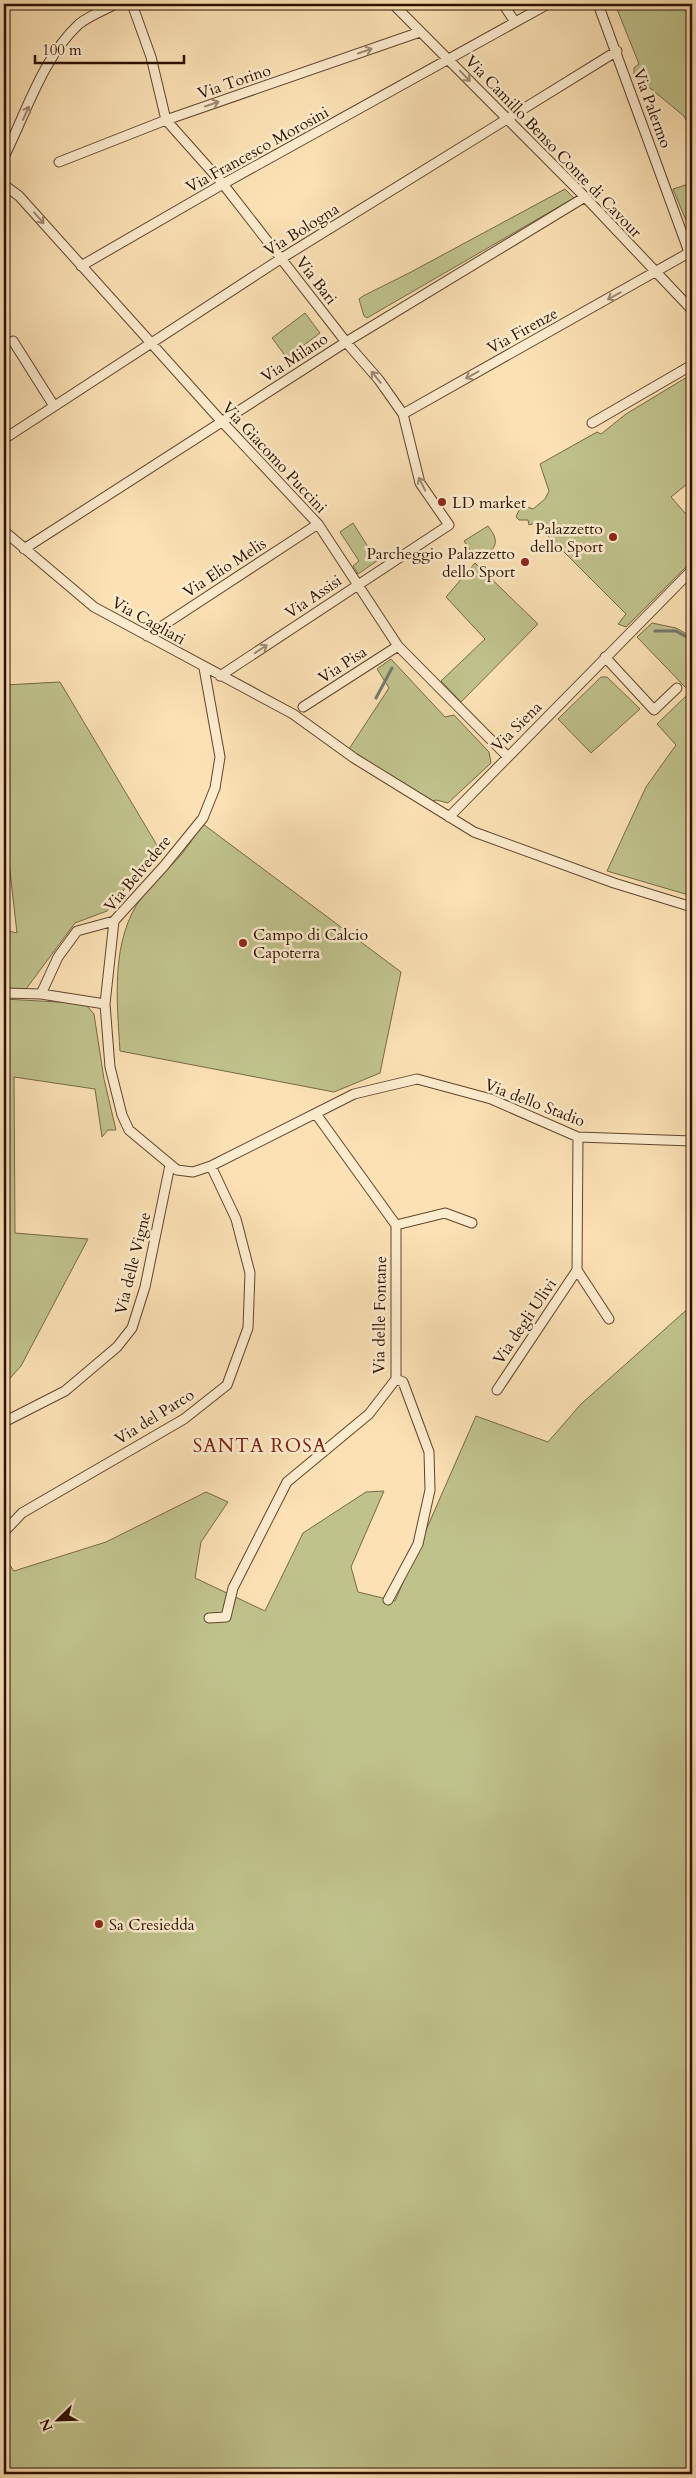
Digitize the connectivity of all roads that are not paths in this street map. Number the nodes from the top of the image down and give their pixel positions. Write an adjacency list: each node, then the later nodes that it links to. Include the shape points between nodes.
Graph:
1 (116, 4): 13 (street, one-way to 1, via 47,64 80,24)
2 (132, 4): 12 (street, Via Bari, via 151,57)
3 (393, 4): 8 (street, Via Camillo Benso Conte di Cavour)
4 (503, 4): 7 (street)
5 (548, 4): 7 (street, Via Francesco Morosini)
6 (598, 4): 9 (street, Via Palermo)
7 (515, 22): 10 (street, Via Francesco Morosini)
8 (420, 32): 10 (street, Via Camillo Benso Conte di Cavour); 12 (street, Via Torino, one-way to 8)
9 (617, 51): 11 (street, Via Bologna); 18 (street, Via Palermo)
10 (449, 59): 11 (street, Via Camillo Benso Conte di Cavour, one-way to 11); 15 (street, Via Francesco Morosini)
11 (506, 119): 17 (street, Via Camillo Benso Conte di Cavour); 19 (street, Via Bologna)
12 (166, 120): 14 (street, Via Torino); 15 (street, Via Bari)
13 (4, 157)
14 (60, 162)
15 (223, 184): 19 (street, Via Bari); 20 (street, Via Francesco Morosini)
16 (5, 188): 20 (street, Via Giacomo Puccini, one-way to 20, via 19,196)
17 (585, 197): 21 (street, Via Camillo Benso Conte di Cavour); 24 (street, Via Milano)
18 (691, 252): 21 (street, Via Firenze)
19 (282, 258): 24 (street, Via Bari); 25 (street, Via Bologna)
20 (81, 266): 25 (street, Via Giacomo Puccini)
21 (656, 272): 22 (street, Via Camillo Benso Conte di Cavour); 28 (street, Via Firenze, one-way to 28)
22 (692, 310)
23 (13, 341): 27 (street)
24 (346, 342): 28 (street, Via Bari, one-way to 24); 29 (street, Via Milano)
25 (151, 344): 27 (street, Via Bologna); 29 (street, Via Giacomo Puccini)
26 (692, 365): 30 (street)
27 (54, 406): 31 (street, Via Bologna)
28 (403, 414): 33 (street, Via Bari, one-way to 28, via 420,482)
29 (222, 422): 32 (street, Via Giacomo Puccini); 35 (street, Via Milano)
30 (592, 423)
31 (4, 439)
32 (318, 524): 37 (street, Via Giacomo Puccini); 38 (street, Via Elio Melis)
33 (449, 525): 37 (street, Via Assisi)
34 (4, 531): 35 (street, Via Cagliari)
35 (24, 549): 38 (street, Via Cagliari, via 94,607)
36 (692, 570): 40 (street, Via Siena)
37 (358, 584): 39 (street, Via Giacomo Puccini); 42 (street, Via Assisi, one-way to 37)
38 (147, 636): 41 (street, Via Cagliari)
39 (398, 646): 44 (street, Via Pisa); 45 (street, Via Giacomo Puccini)
40 (605, 657): 43 (street, via 654,710); 45 (street, Via Siena)
41 (204, 668): 42 (street, Via Cagliari); 48 (street, Via Belvedere, via 220,758 215,788 202,818)
42 (220, 676): 46 (street, Via Cagliari, via 292,714 354,758)
43 (677, 688)
44 (303, 707)
45 (507, 756): 46 (street, Via Siena)
46 (449, 817): 47 (street, Via Cagliari, via 474,832 614,883)
47 (692, 907)
48 (114, 921): 50 (street, via 77,931 58,957); 51 (street, Via Belvedere)
49 (4, 993): 50 (street)
50 (41, 994): 51 (street)
51 (105, 1004): 55 (street, Via Belvedere, via 110,1067 122,1115 129,1130)
52 (316, 1114): 53 (street, Via dello Stadio, via 354,1094 417,1079 492,1099); 56 (street, Via Belvedere); 58 (street)
53 (578, 1137): 54 (street, Via dello Stadio); 59 (street, Via degli Ulivi)
54 (692, 1141)
55 (170, 1165): 56 (street, Via Belvedere, via 185,1172); 63 (street, Via delle Vigne, via 145,1287 132,1328 117,1347 65,1391)
56 (211, 1166): 64 (street, Via del Parco, via 236,1219 250,1273 248,1328 227,1386 184,1418 22,1513)
57 (472, 1222): 58 (street, via 445,1213)
58 (396, 1226): 61 (street, Via delle Fontane)
59 (577, 1270): 60 (street, Via degli Ulivi); 62 (street, Via degli Ulivi)
60 (609, 1319)
61 (396, 1379): 65 (street, via 403,1382 429,1452 430,1490 418,1544); 66 (street, Via delle Fontane, via 369,1414 287,1482 233,1588 226,1617)
62 (497, 1390)
63 (4, 1422)
64 (4, 1532)
65 (388, 1600)
66 (210, 1618)

